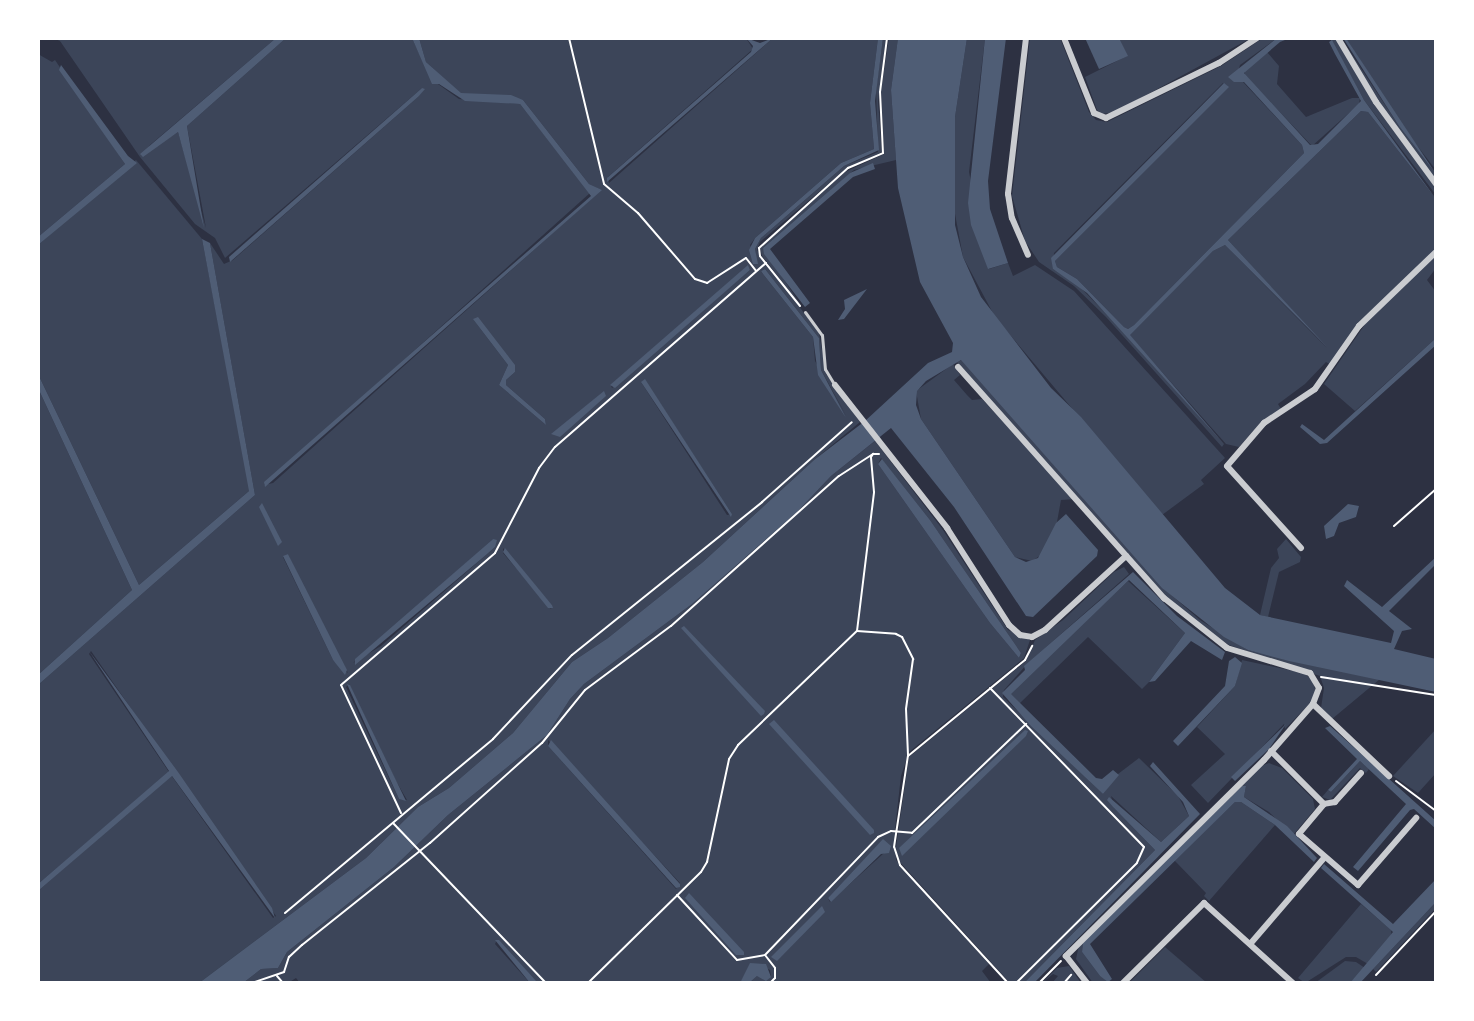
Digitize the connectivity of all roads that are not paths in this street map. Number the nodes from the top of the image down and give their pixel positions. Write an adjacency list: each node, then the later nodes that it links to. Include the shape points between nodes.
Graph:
1 (1026, 38): 7 (street, via 1008,194)
2 (1064, 38): 3 (street, via 1094,113 1106,118 1219,63)
3 (1257, 38)
4 (1338, 38): 5 (street, via 1376,102)
5 (1436, 184)
6 (1436, 252): 11 (street, via 1359,326 1315,389 1264,423 1227,466)
7 (1028, 255)
8 (805, 312): 10 (lane, via 822,335 825,369)
9 (958, 367): 12 (street)
10 (835, 385): 12 (street, via 947,528 1020,635 1032,637 1045,630)
11 (1301, 548)
12 (1126, 556): 13 (street, via 1164,598 1227,648 1316,678 1319,693)
13 (1313, 704): 14 (street); 16 (street)
14 (1271, 751): 17 (street); 21 (street, via 1066,956)
15 (1361, 773): 17 (street, via 1337,800)
16 (1389, 776)
17 (1324, 804): 19 (street, via 1299,834)
18 (1416, 818): 19 (street, via 1358,885)
19 (1325, 857): 20 (street)
20 (1251, 943): 22 (street, via 1204,903); 23 (street)
21 (1087, 983)
22 (1123, 983)
23 (1293, 983)

